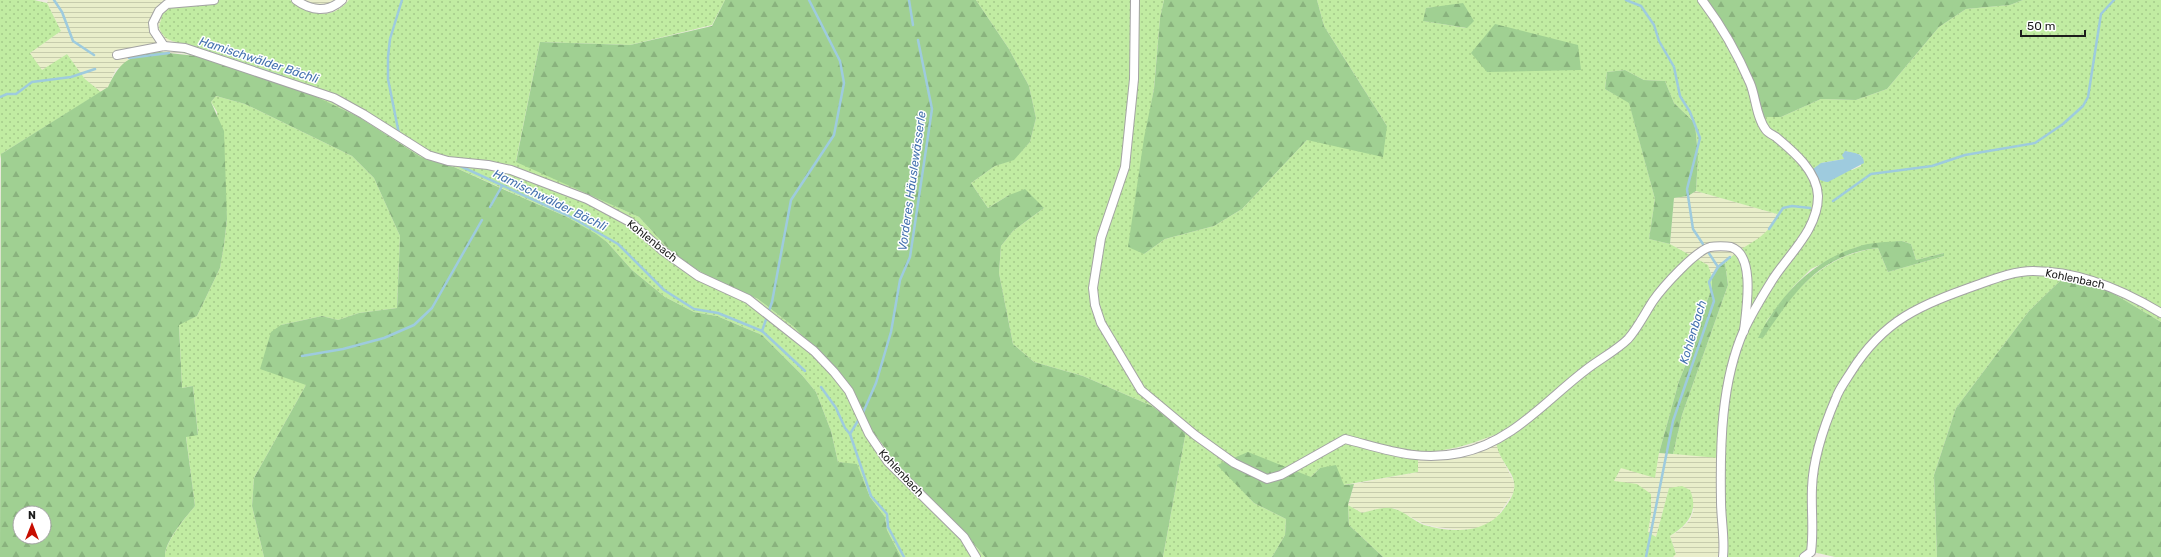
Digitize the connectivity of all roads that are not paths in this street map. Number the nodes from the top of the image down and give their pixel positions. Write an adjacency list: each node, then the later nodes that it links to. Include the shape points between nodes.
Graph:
1 (214, 0): 6 (street, via 167,4 159,11 153,23 154,31)
2 (296, 0): 3 (street, via 308,7 322,9 336,5)
3 (342, 0)
4 (1135, 0): 9 (street, via 1134,80 1125,168 1101,238 1093,288 1095,305 1101,323 1141,390 1195,435 1234,463 1267,479 1281,475 1345,438 1408,456 1461,453 1492,441 1517,427 1586,369 1628,339 1662,291 1692,259 1707,249 1732,247 1742,255 1746,263 1748,298)
5 (1702, 0): 9 (street, via 1731,45 1751,84 1766,130 1802,161 1810,172 1818,194 1815,216 1806,234 1774,278)
6 (164, 46): 7 (street, Kohlenbach); 10 (street, Kohlenbach, via 185,48 334,98 428,155 448,161 488,164 510,170 587,199 630,222 663,251 698,276 748,299 814,351 849,391 869,434 884,458 964,537)
7 (117, 55)
8 (2161, 313): 12 (street, Kohlenbach, via 2136,298 2107,286 2065,275 2032,271 2002,277 1945,296 1904,315 1875,339 1836,396 1815,464 1812,489 1814,532 1811,552)
9 (1744, 331): 11 (street, via 1732,370 1723,416)
10 (976, 557)
11 (1723, 557)
12 (1804, 557)

